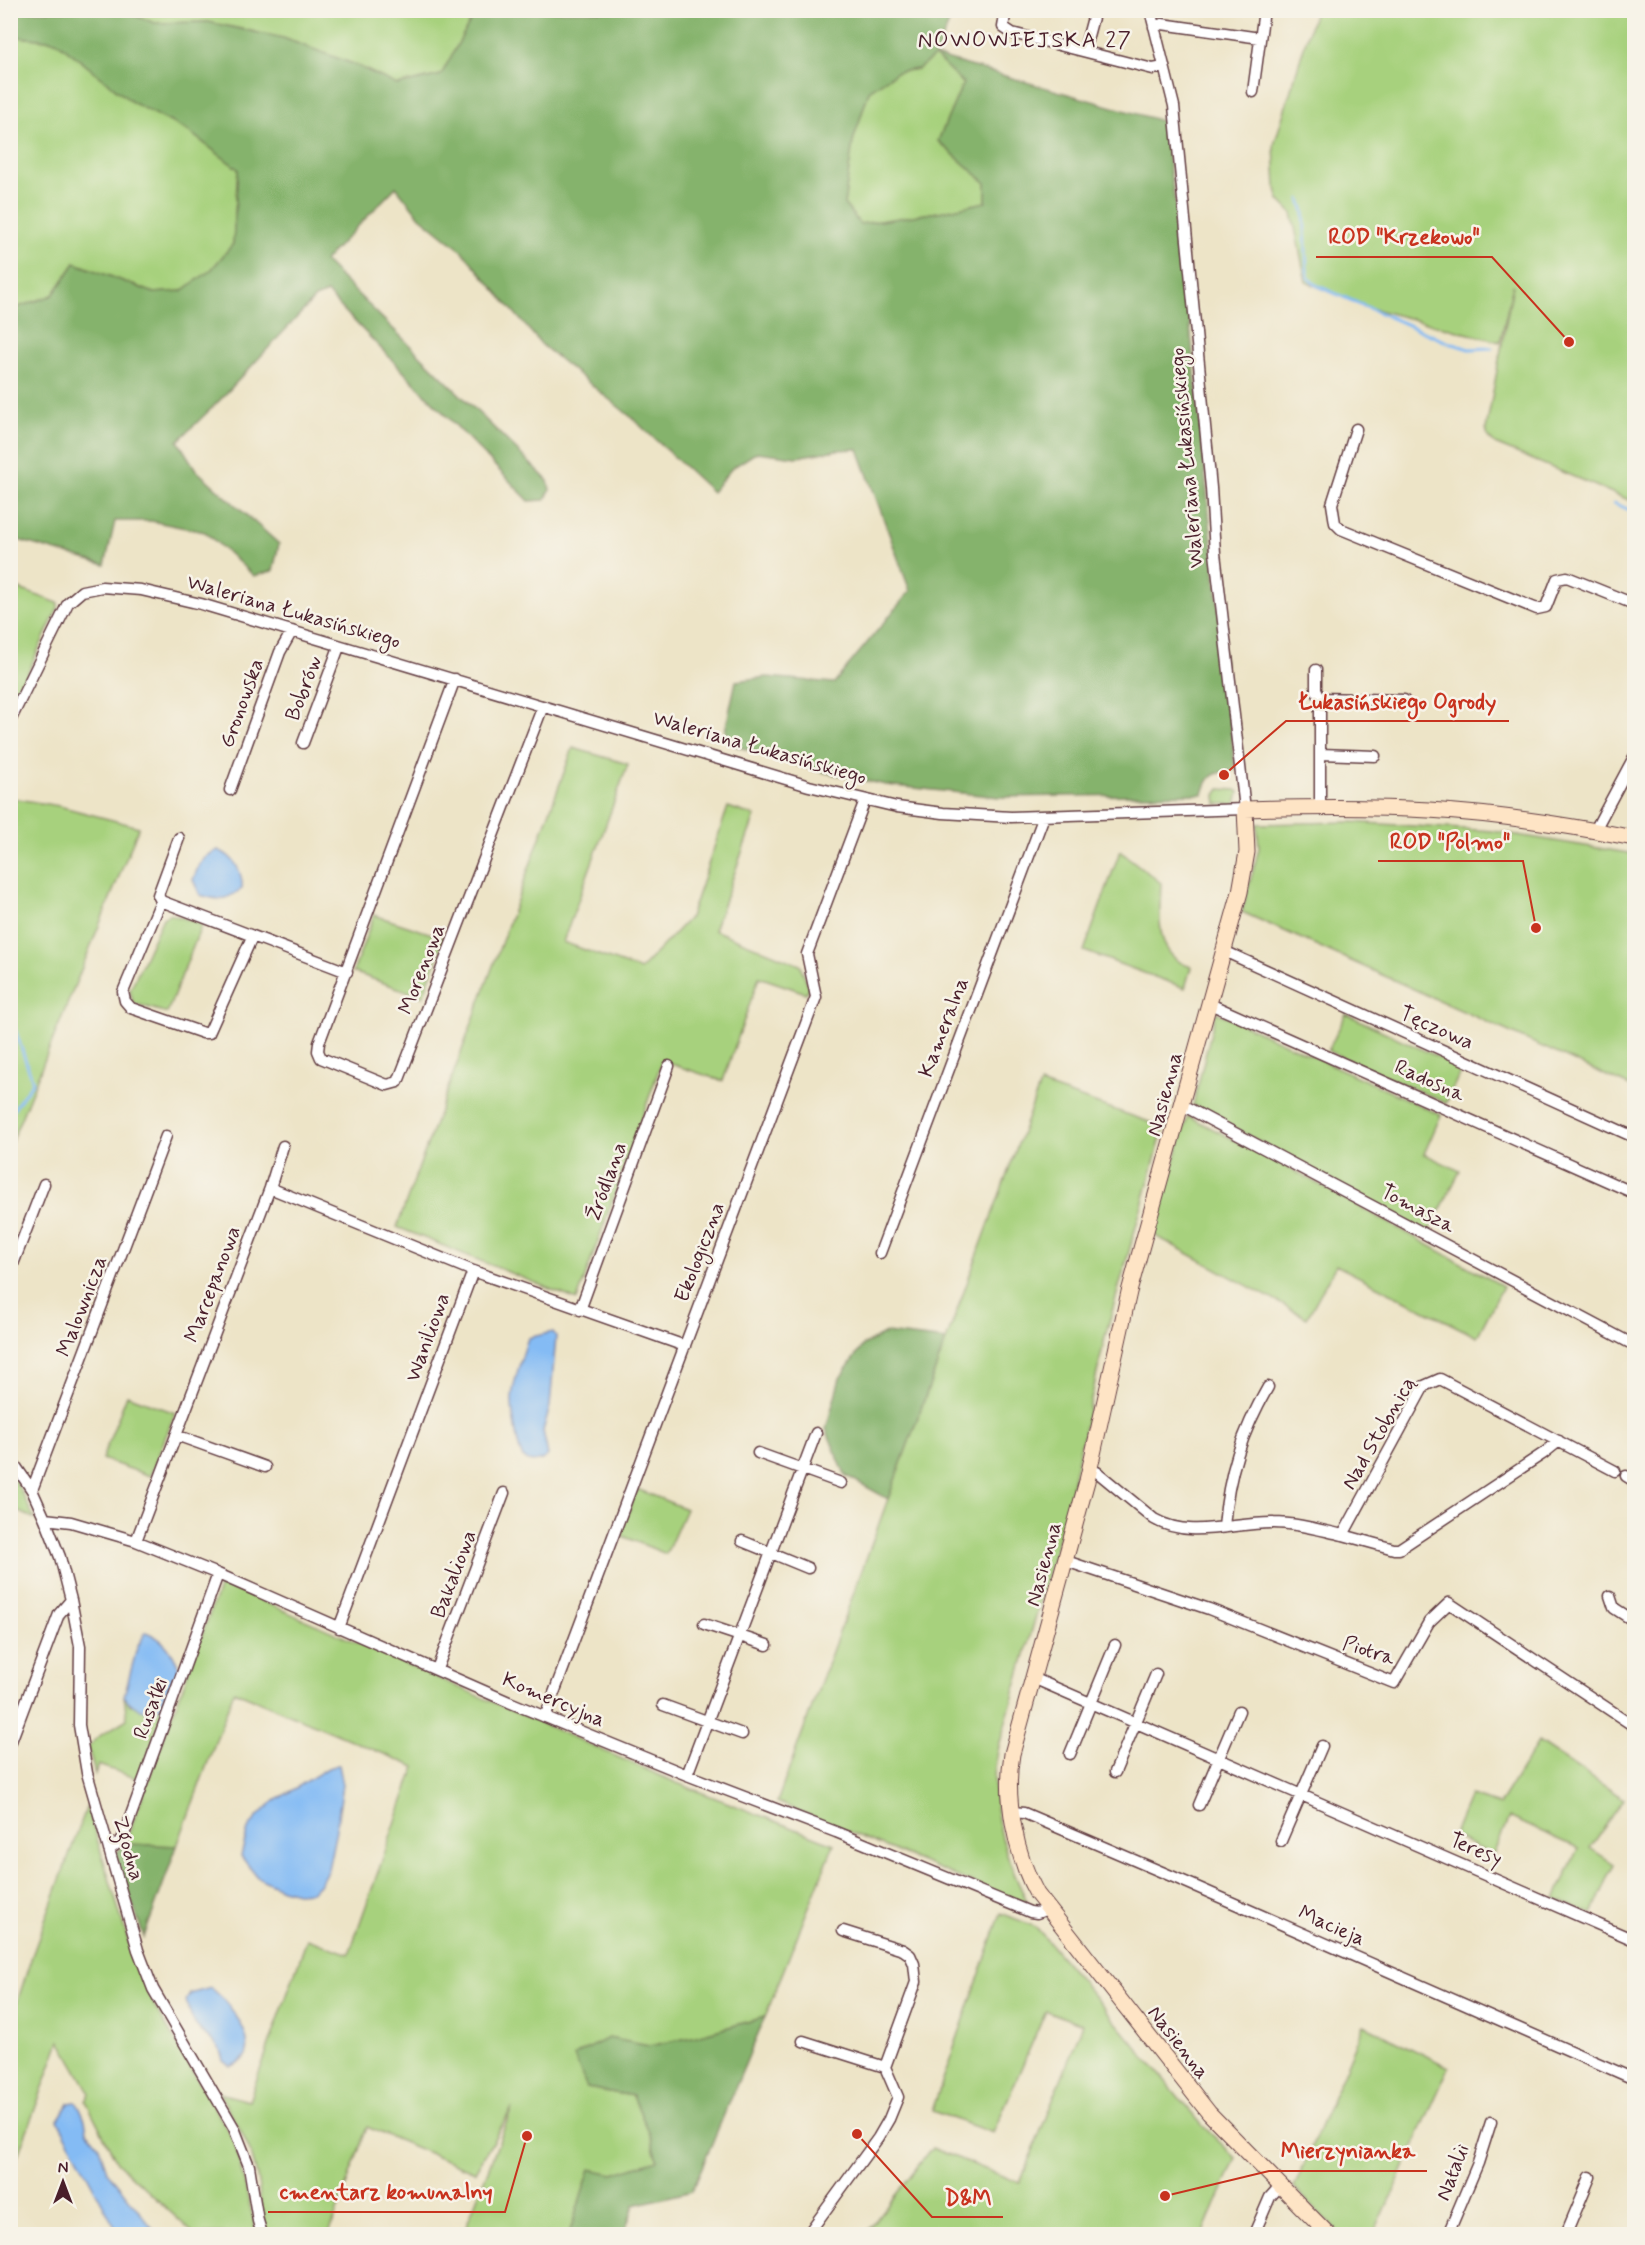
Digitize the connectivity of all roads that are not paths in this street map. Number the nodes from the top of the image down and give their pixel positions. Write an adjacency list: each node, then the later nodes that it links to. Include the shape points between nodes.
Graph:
1 (1006, 10): 7 (street, via 1003,27 1007,31)
2 (1095, 10): 7 (street)
3 (1150, 10): 5 (street, Waleriana Łukasińskiego)
4 (1264, 10): 6 (street)
5 (1154, 27): 6 (street, via 1162,24); 8 (street, Waleriana Łukasińskiego)
6 (1260, 38): 9 (street)
7 (1084, 51): 8 (street, via 1153,69)
8 (1164, 67): 26 (street, Waleriana Łukasińskiego, via 1174,106 1215,553)
9 (1253, 92)
10 (1356, 429): 11 (street, via 1332,504 1335,523 1341,529 1537,609 1546,608 1557,579 1567,577)
11 (1635, 604)
12 (292, 631): 13 (street, Waleriana Łukasińskiego); 19 (street, Waleriana Łukasińskiego, via 141,590 102,587 82,591 62,613); 24 (street, Gronowska, via 280,652)
13 (339, 647): 15 (street, Waleriana Łukasińskiego); 20 (street, Bobrów)
14 (1316, 670): 16 (street)
15 (455, 679): 18 (street, Waleriana Łukasińskiego); 35 (street, Morenowa)
16 (1320, 698): 17 (street); 21 (street)
17 (1404, 700)
18 (543, 706): 25 (street, Waleriana Łukasińskiego); 35 (street, Morenowa, via 398,1082 393,1085 321,1058 318,1051)
19 (10, 721)
20 (303, 743)
21 (1321, 754): 22 (street); 27 (street)
22 (1375, 756)
23 (1635, 757): 29 (street)
24 (230, 790)
25 (865, 800): 28 (street, Waleriana Łukasińskiego, via 943,813); 50 (street, Ekologiczna, via 807,954 816,997)
26 (1244, 802): 27 (street, Waleriana Łukasińskiego); 28 (street, Waleriana Łukasińskiego); 34 (street, Nasienna, via 1245,869)
27 (1320, 807): 29 (street, Waleriana Łukasińskiego, via 1432,810)
28 (1044, 816): 45 (street, Kameralna)
29 (1595, 830): 31 (street, Waleriana Łukasińskiego)
30 (179, 838): 32 (street, via 158,895)
31 (1635, 838)
32 (161, 902): 33 (street); 33 (street, via 123,992 131,1008 209,1034)
33 (252, 937): 35 (street)
34 (1224, 951): 36 (street, Nasienna); 40 (street, Tęczowa)
35 (347, 972)
36 (1210, 1004): 38 (street, Nasienna); 44 (street, Radosna)
37 (669, 1066): 48 (street, Źródlana)
38 (1182, 1105): 49 (street, Tomasza); 59 (street, Nasienna, via 1125,1310)
39 (166, 1136): 62 (street, Malownicza)
40 (1635, 1137)
41 (283, 1146): 43 (street, Marcepanowa)
42 (44, 1184): 47 (street)
43 (270, 1188): 46 (street); 53 (street, Marcepanowa)
44 (1635, 1193)
45 (880, 1252)
46 (473, 1270): 48 (street); 77 (street, Waniliowa)
47 (10, 1272)
48 (580, 1310): 50 (street)
49 (1635, 1345)
50 (685, 1346): 87 (street, Ekologiczna)
51 (1268, 1387): 65 (street, via 1238,1448)
52 (816, 1433): 58 (street)
53 (176, 1436): 57 (street); 67 (street, Marcepanowa)
54 (1559, 1440): 60 (street, Nad Stobnicą); 66 (street, via 1400,1549); 66 (street, Nad Stobnicą, via 1440,1379 1424,1386)
55 (758, 1453): 58 (street)
56 (10, 1458): 62 (street, Zgodna)
57 (265, 1467)
58 (802, 1469): 61 (street); 69 (street)
59 (1090, 1470): 65 (street, via 1163,1525 1179,1529); 70 (street, Nasienna)
60 (1615, 1471)
61 (841, 1483)
62 (32, 1490): 64 (street, Zgodna)
63 (504, 1493): 81 (street, Bakaliowa)
64 (45, 1519): 67 (street, Komercyjna, via 71,1522); 74 (street, Zgodna)
65 (1224, 1527): 66 (street, via 1283,1523)
66 (1343, 1535)
67 (136, 1541): 72 (street, Komercyjna)
68 (742, 1541): 69 (street)
69 (771, 1553): 71 (street); 78 (street)
70 (1066, 1561): 83 (street, Nasienna); 90 (street, Piotra, via 1209,1609 1394,1683 1429,1622 1449,1603)
71 (808, 1568)
72 (218, 1574): 77 (street, Komercyjna); 102 (street, Rusałki, via 122,1840)
73 (1610, 1596): 75 (street, via 1614,1608)
74 (71, 1600): 92 (street, via 59,1614); 102 (street, Zgodna, via 80,1646 81,1744)
75 (1635, 1622)
76 (704, 1624): 78 (street)
77 (339, 1628): 81 (street, Komercyjna)
78 (740, 1636): 79 (street); 88 (street)
79 (767, 1645)
80 (1115, 1646): 84 (street)
81 (437, 1669): 87 (street, Komercyjna)
82 (1156, 1674): 89 (street)
83 (1033, 1678): 84 (street, Teresy); 100 (street, Nasienna, via 1010,1764)
84 (1090, 1703): 89 (street, Teresy); 94 (street)
85 (663, 1705): 88 (street)
86 (1239, 1711): 95 (street)
87 (545, 1717): 97 (street, Komercyjna)
88 (707, 1721): 91 (street); 97 (street)
89 (1136, 1723): 95 (street, Teresy); 96 (street)
90 (1635, 1726)
91 (742, 1734)
92 (10, 1744)
93 (1322, 1746): 98 (street)
94 (1070, 1754)
95 (1219, 1759): 98 (street, Teresy); 99 (street)
96 (1115, 1772)
97 (687, 1775): 103 (street, Komercyjna, via 1030,1912)
98 (1302, 1794): 101 (street); 105 (street, Teresy)
99 (1199, 1805)
100 (1012, 1812): 103 (street, Nasienna, via 1027,1872); 108 (street, Macieja, via 1190,1884)
101 (1281, 1841)
102 (109, 1850): 112 (street, Zgodna, via 153,1989 234,2128 249,2166)
103 (1047, 1909): 111 (street, Nasienna, via 1205,2108)
104 (843, 1931): 107 (street, via 903,1950 914,1964 916,1982)
105 (1635, 1940)
106 (803, 2041): 107 (street)
107 (885, 2067): 113 (street, via 898,2097 889,2119)
108 (1635, 2079)
109 (1491, 2122): 116 (street, Natalii)
110 (1590, 2177): 117 (street)
111 (1280, 2186): 114 (street, via 1270,2197); 115 (street, Nasienna)
112 (262, 2235)
113 (808, 2235)
114 (1254, 2235)
115 (1328, 2235)
116 (1448, 2235)
117 (1566, 2235)

